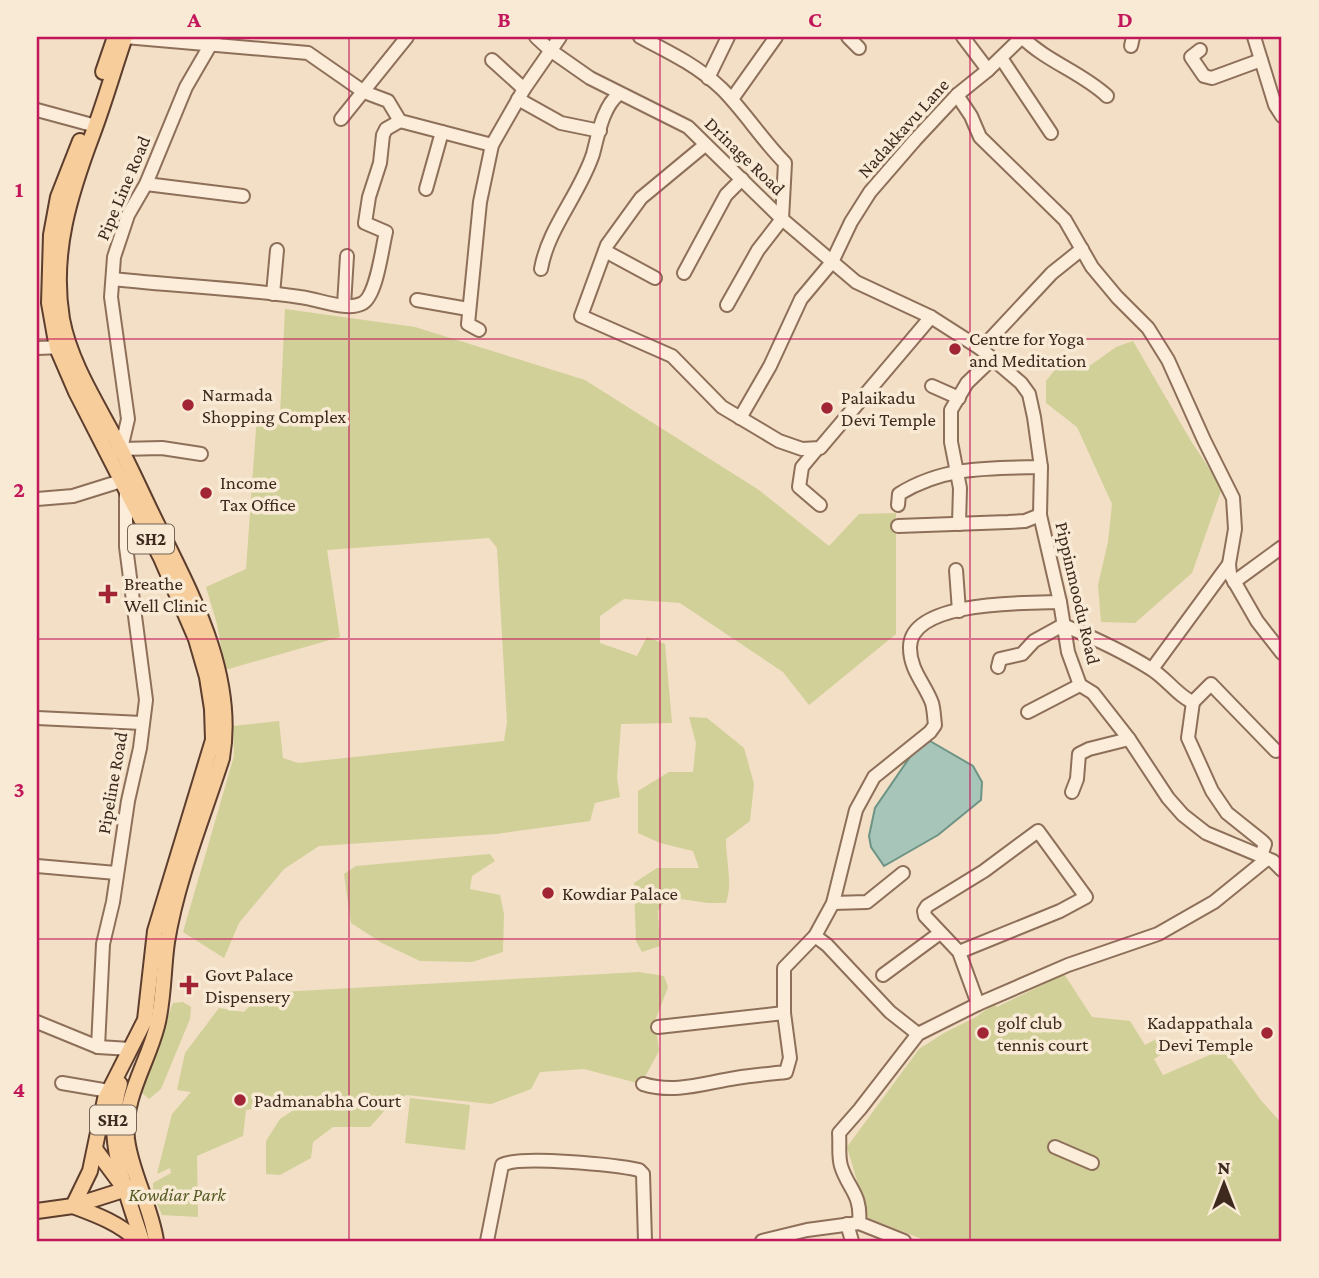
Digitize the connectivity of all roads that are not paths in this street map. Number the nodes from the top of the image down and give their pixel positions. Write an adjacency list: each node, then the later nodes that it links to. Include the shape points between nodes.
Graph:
1 (115, 37): 31 (main road)
2 (125, 37): 13 (street); 31 (main road)
3 (407, 37): 21 (street)
4 (536, 37): 14 (street, Drinage Road)
5 (560, 37): 14 (street)
6 (640, 37): 12 (street)
7 (728, 37): 20 (street)
8 (776, 37): 26 (street)
9 (963, 37): 19 (street)
10 (1022, 37): 16 (street, Nadakkavu Lane); 25 (street)
11 (1254, 37): 18 (street)
12 (653, 40): 20 (street)
13 (213, 41): 21 (street, via 308,53); 38 (street, Pipe Line Road, via 186,87)
14 (550, 50): 22 (street); 23 (street, Drinage Road)
15 (1200, 50): 18 (street, via 1191,57 1205,76 1212,78)
16 (1001, 58): 19 (street, Nadakkavu Lane); 34 (street)
17 (492, 60): 22 (street)
18 (1261, 60): 28 (street)
19 (988, 70): 24 (street, Nadakkavu Lane)
20 (708, 78): 26 (street)
21 (364, 92): 29 (street); 30 (street, via 388,101)
22 (521, 94): 32 (street, via 561,122); 35 (street)
23 (619, 94): 32 (street); 36 (street, Drinage Road, via 688,127)
24 (957, 96): 42 (street, via 980,137 1065,220); 46 (street, Nadakkavu Lane, via 870,192)
25 (1107, 96)
26 (732, 99): 41 (street, via 785,163)
27 (37, 110): 31 (street)
28 (1282, 116)
29 (341, 119)
30 (400, 121): 33 (street); 53 (street, via 383,135 367,206 365,223 386,232 373,290 362,304)
31 (92, 124): 58 (main road, via 60,245)
32 (600, 131): 47 (street, via 580,185 543,255)
33 (442, 132): 35 (street); 39 (street)
34 (1051, 133)
35 (492, 145): 55 (street, via 480,202)
36 (705, 145): 37 (street, Drinage Road); 44 (street, via 641,198)
37 (742, 179): 41 (street, Drinage Road); 48 (street, via 726,195)
38 (146, 184): 40 (street); 50 (street, Pipe Line Road, via 120,236)
39 (426, 189)
40 (243, 196)
41 (782, 219): 46 (street, Drinage Road); 54 (street, via 758,250)
42 (1082, 249): 60 (street, via 1052,273); 78 (street, via 1117,297 1148,328 1191,407 1233,498 1235,528)
43 (277, 250): 51 (street)
44 (605, 251): 49 (street); 64 (street, via 581,316 672,356 706,393)
45 (347, 256): 53 (street)
46 (832, 262): 56 (street, Pippinmoodu Road, via 856,282); 64 (street, Nadakkavu Lane, via 801,299)
47 (541, 270)
48 (684, 273)
49 (655, 278)
50 (113, 279): 51 (street); 66 (street, Pipe Line Road, via 111,297 128,419)
51 (272, 294): 53 (street)
52 (417, 300): 55 (street)
53 (344, 305)
54 (727, 305)
55 (468, 309): 57 (street, via 468,324)
56 (931, 317): 60 (street, Pippinmoodu Road); 65 (street)
57 (479, 330)
58 (64, 347): 59 (street); 66 (main road, via 94,399)
59 (37, 348)
60 (981, 349): 61 (street, Pippinmoodu Road)
61 (992, 359): 63 (street, via 967,383); 68 (street, Pippinmoodu Road, via 1029,394)
62 (932, 386): 63 (street)
63 (959, 398): 69 (street, via 951,410 951,442)
64 (740, 418): 65 (street, via 779,442)
65 (817, 449): 72 (street, via 802,467 799,487)
66 (115, 453): 67 (street, via 162,448); 70 (main road); 70 (main road, SH2)
67 (201, 454)
68 (1041, 467): 69 (street); 74 (street, Pippinmoodu Road)
69 (958, 470): 73 (street, via 908,489 900,494); 75 (street)
70 (129, 487): 71 (street); 91 (street, Pipeline Road, via 126,547 146,700); 111 (main road, SH2, via 196,639 207,677 213,740 155,931 145,1020); 118 (main road, via 204,626 220,685 226,737 167,941 156,1030 128,1110 127,1139)
71 (37, 499)
72 (820, 505)
73 (898, 505)
74 (1040, 515): 75 (street, via 1025,521); 81 (street, Pippinmoodu Road)
75 (959, 524): 76 (street)
76 (898, 526)
77 (1282, 547): 80 (street)
78 (1229, 564): 80 (street); 86 (street)
79 (956, 570): 82 (street)
80 (1234, 582): 84 (street)
81 (1060, 602): 82 (street, via 990,603); 83 (street, Pippinmoodu Road)
82 (959, 611): 100 (street, via 927,619 909,644 916,674 932,703 935,725 874,777 856,810)
83 (1063, 625): 85 (street, via 1034,641 1022,654 1000,659); 86 (street); 87 (street, Pippinmoodu Road)
84 (1282, 653)
85 (998, 667)
86 (1152, 669): 88 (street)
87 (1080, 685): 89 (street); 92 (street, Pippinmoodu Road, via 1093,693)
88 (1194, 702): 93 (street, via 1211,684); 95 (street, via 1188,738 1212,791 1227,813 1265,844)
89 (1028, 712)
90 (37, 718): 91 (street)
91 (142, 723): 98 (street, Pipeline Road)
92 (1129, 739): 94 (street, via 1079,754); 95 (street, Pippinmoodu Road, via 1183,815 1206,833)
93 (1276, 751)
94 (1072, 792)
95 (1264, 857): 97 (street, Pippinmoodu Road); 105 (street, via 1214,902 1158,934 1068,965)
96 (37, 866): 98 (street)
97 (1282, 870)
98 (116, 873): 110 (street, Pipeline Road, via 103,944)
99 (903, 873): 100 (street, via 867,902)
100 (833, 903): 102 (street)
101 (940, 933): 103 (street); 103 (street, via 925,916 927,906 1038,831 1086,897); 104 (street)
102 (815, 936): 106 (street, via 784,968); 109 (street)
103 (959, 952): 105 (street)
104 (883, 975)
105 (978, 1004): 109 (street)
106 (784, 1013): 108 (street); 113 (street, via 790,1058 786,1072 680,1089)
107 (37, 1022): 110 (street)
108 (658, 1027)
109 (918, 1034): 122 (street, via 839,1133 841,1166 860,1211)
110 (98, 1047): 111 (street)
111 (130, 1049): 114 (main road); 119 (main road, SH2, via 113,1122)
112 (62, 1083): 114 (street)
113 (643, 1084)
114 (109, 1091): 116 (main road)
115 (1055, 1147): 117 (street)
116 (95, 1149): 119 (main road, SH2); 120 (main road)
117 (1092, 1163)
118 (140, 1184): 119 (main road); 124 (main road)
119 (126, 1191): 120 (main road); 123 (main road, SH2)
120 (73, 1206): 121 (main road); 123 (main road, via 104,1217)
121 (37, 1211)
122 (853, 1223): 127 (street); 128 (street); 129 (street)
123 (140, 1241)
124 (156, 1241)
125 (487, 1241): 126 (street, via 500,1170 507,1162 639,1170 643,1174)
126 (645, 1241)
127 (762, 1241)
128 (852, 1241)
129 (904, 1241)

